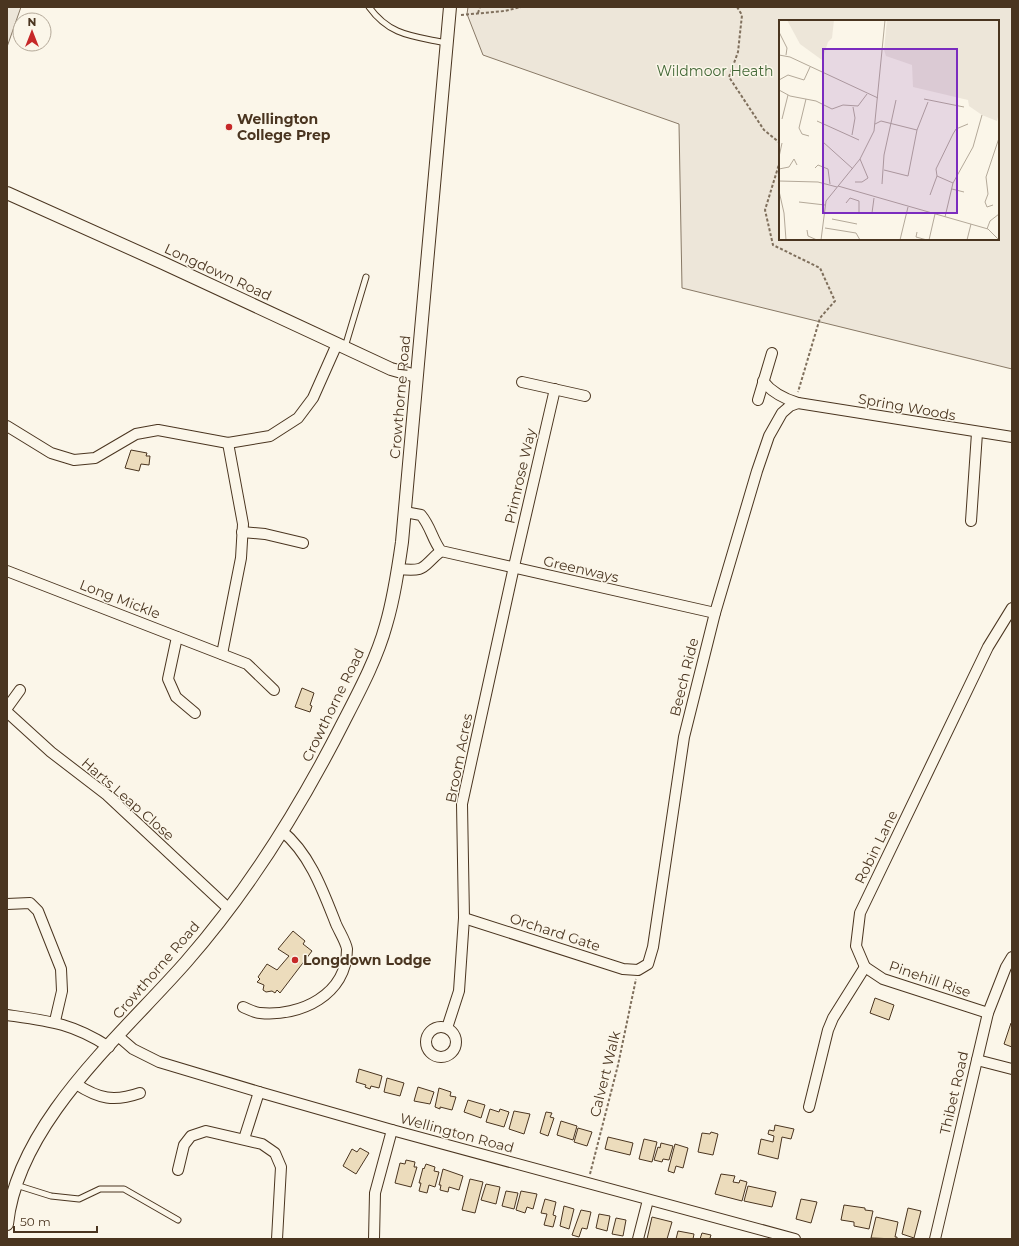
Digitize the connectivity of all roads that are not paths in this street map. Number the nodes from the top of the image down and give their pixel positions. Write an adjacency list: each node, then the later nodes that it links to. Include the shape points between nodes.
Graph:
1 (369, 7): 3 (lane, via 378,19 396,32)
2 (450, 12): 3 (street, Crowthorne Road)
3 (447, 44): 8 (street, Crowthorne Road)
4 (8, 197): 6 (street, Longdown Road, via 163,262)
5 (366, 277): 6 (lane)
6 (341, 346): 8 (street, Longdown Road, via 391,369); 20 (street, via 313,398 298,418 270,436)
7 (772, 353): 9 (street)
8 (416, 376): 21 (street, Crowthorne Road)
9 (763, 381): 13 (street, Spring Woods); 14 (street)
10 (522, 382): 11 (street)
11 (555, 390): 12 (street); 26 (street, Primrose Way)
12 (585, 396)
13 (780, 396): 15 (street, Spring Woods); 16 (street)
14 (758, 400)
15 (798, 403): 16 (street, Beech Ride); 18 (street, Spring Woods)
16 (782, 413): 30 (street, Beech Ride, via 769,436 756,471)
17 (7, 426): 20 (street, via 51,453 74,460 95,458 136,434 158,430)
18 (977, 433): 19 (street, Spring Woods); 22 (street)
19 (1012, 437)
20 (228, 443): 23 (street, via 243,524)
21 (405, 512): 25 (street, via 421,515 432,530 436,545); 27 (street, Crowthorne Road)
22 (971, 521)
23 (242, 532): 24 (street, via 265,534); 32 (street, via 240,558)
24 (303, 544)
25 (441, 551): 26 (street, Greenways); 27 (street, via 423,568)
26 (514, 568): 30 (street, Greenways); 43 (street, Broom Acres, via 462,804)
27 (398, 569): 38 (street, Crowthorne Road, via 386,626 365,681 332,745)
28 (7, 570): 31 (street, Long Mickle)
29 (1012, 608): 45 (street, Robin Lane, via 988,647 860,913 856,946)
30 (715, 613): 46 (street, Beech Ride, via 684,737 651,957 648,964)
31 (177, 637): 32 (street, Long Mickle); 37 (street, via 168,679 176,697)
32 (222, 654): 34 (street, Long Mickle, via 247,664)
33 (20, 690): 35 (street)
34 (274, 690)
35 (7, 708)
36 (7, 712): 42 (street, Harts Leap Close, via 51,752 107,795)
37 (194, 713)
38 (282, 831): 42 (street, Crowthorne Road); 47 (street, via 295,843 308,862 347,948 341,975 323,998 297,1011 259,1013)
39 (34, 893): 40 (street)
40 (30, 903): 41 (street); 50 (street, via 38,911 62,969 62,991)
41 (7, 904)
42 (229, 909): 52 (street, Crowthorne Road, via 186,962)
43 (464, 918): 46 (street, Orchard Gate, via 623,969); 51 (street, Broom Acres, via 459,991)
44 (1012, 957): 48 (street, Thibet Road)
45 (864, 967): 48 (street, Pinehill Rise, via 882,979); 59 (street, via 828,1030)
46 (638, 970)
47 (243, 1007)
48 (988, 1013): 54 (street, Thibet Road)
49 (7, 1015): 50 (street)
50 (55, 1021): 53 (street, via 83,1032)
51 (447, 1028)
52 (118, 1036): 53 (street, Crowthorne Road); 57 (street, Wellington Road, via 133,1049 159,1062)
53 (109, 1047): 56 (street, Crowthorne Road)
54 (977, 1060): 55 (street); 71 (street, Thibet Road)
55 (1012, 1069)
56 (76, 1084): 58 (street, via 96,1095 115,1099); 63 (street, Crowthorne Road, via 40,1133)
57 (259, 1092): 60 (street, Wellington Road); 61 (street)
58 (140, 1093)
59 (809, 1108)
60 (392, 1130): 64 (street, Wellington Road); 68 (street, via 375,1193)
61 (244, 1139): 62 (street, via 206,1131 191,1136 184,1145); 67 (street, via 262,1144 275,1153 281,1167)
62 (178, 1170)
63 (11, 1184): 65 (lane, via 51,1196 80,1199 100,1189 124,1189); 66 (street, Crowthorne Road)
64 (648, 1200): 69 (street); 70 (street, Wellington Road)
65 (178, 1220)
66 (7, 1224)
67 (277, 1239)
68 (374, 1239)
69 (638, 1239)
70 (795, 1239)
71 (935, 1239)

